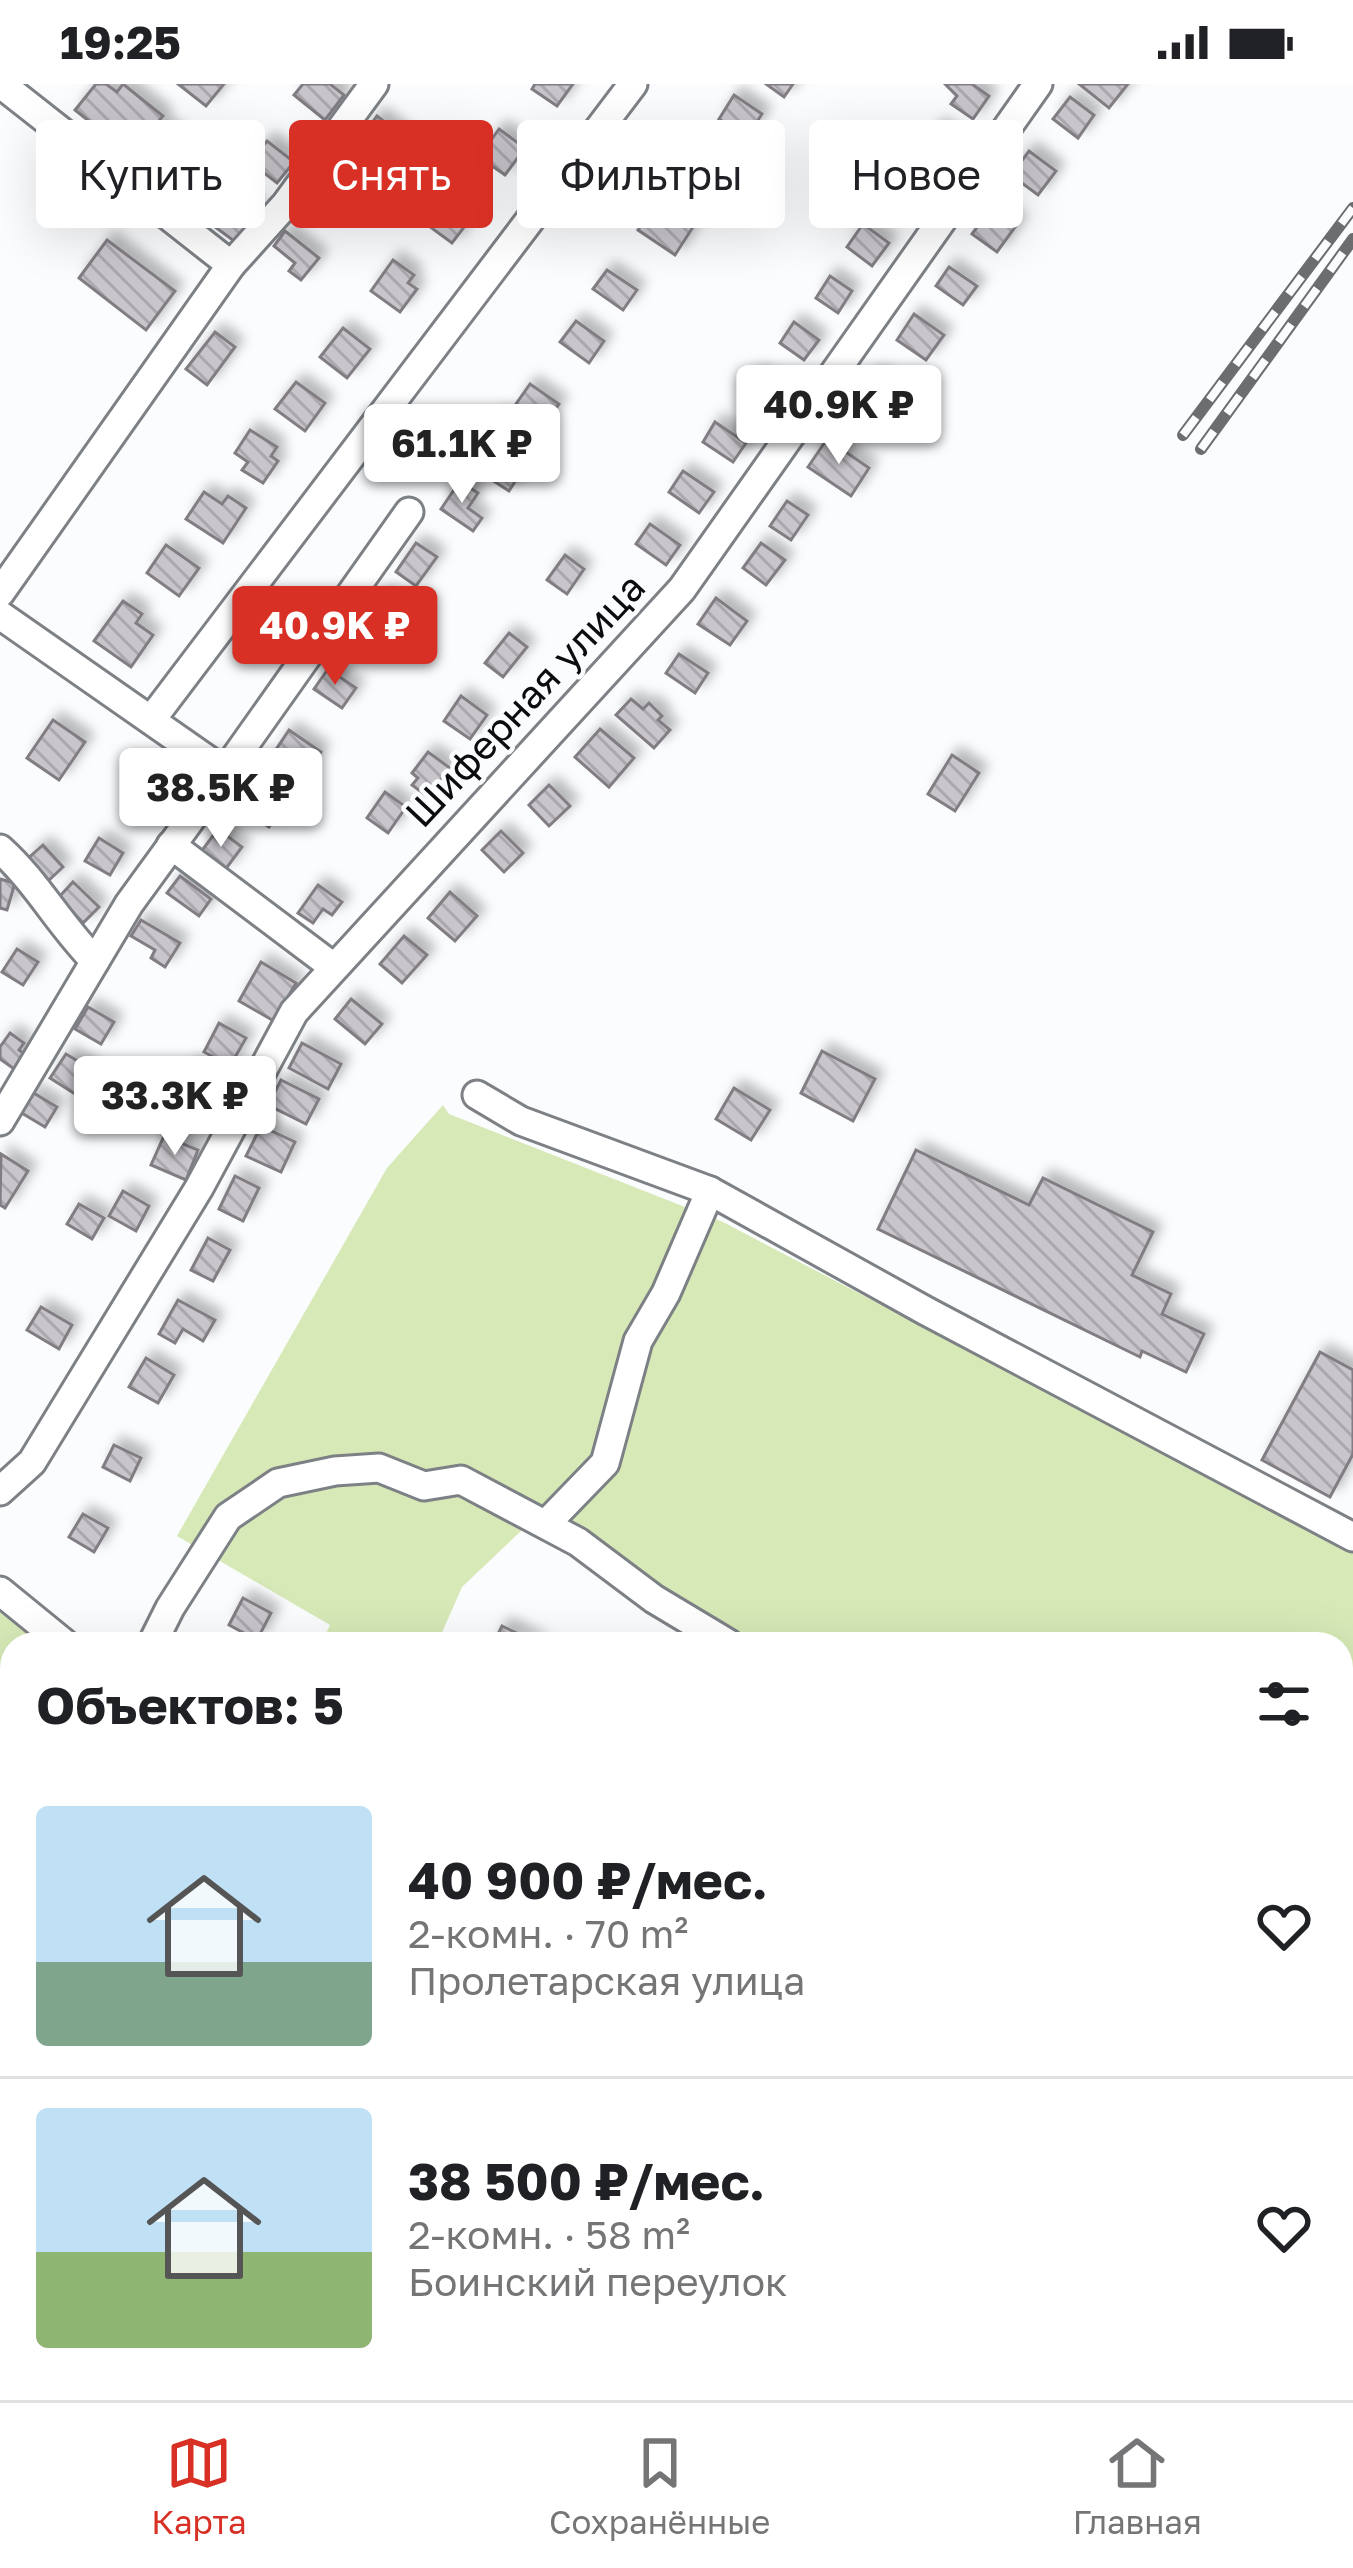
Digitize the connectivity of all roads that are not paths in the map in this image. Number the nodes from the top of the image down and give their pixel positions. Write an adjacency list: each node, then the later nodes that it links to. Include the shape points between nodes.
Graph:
1 (1, 84): 5 (street)
2 (374, 84): 5 (street)
3 (633, 84): 9 (street)
4 (1038, 84): 14 (street, Шиферная улица, via 682,589)
5 (231, 266): 7 (street)
6 (409, 512): 10 (street)
7 (0, 593)
8 (0, 615): 9 (street)
9 (152, 720): 10 (street)
10 (225, 772): 11 (street)
11 (171, 845): 13 (street); 14 (street)
12 (0, 849): 13 (street)
13 (95, 961): 16 (street)
14 (332, 966): 18 (street, Шиферная улица, via 277,1037 199,1188 32,1462)
15 (477, 1095): 17 (street, via 521,1121)
16 (0, 1121)
17 (710, 1191): 19 (street, via 638,1341 604,1463); 20 (street)
18 (0, 1491)
19 (546, 1524): 23 (street, via 461,1480 424,1486 379,1468 278,1484 228,1517); 24 (street)
20 (1353, 1537)
21 (0, 1591): 22 (street)
22 (50, 1632)
23 (158, 1632)
24 (709, 1632)

